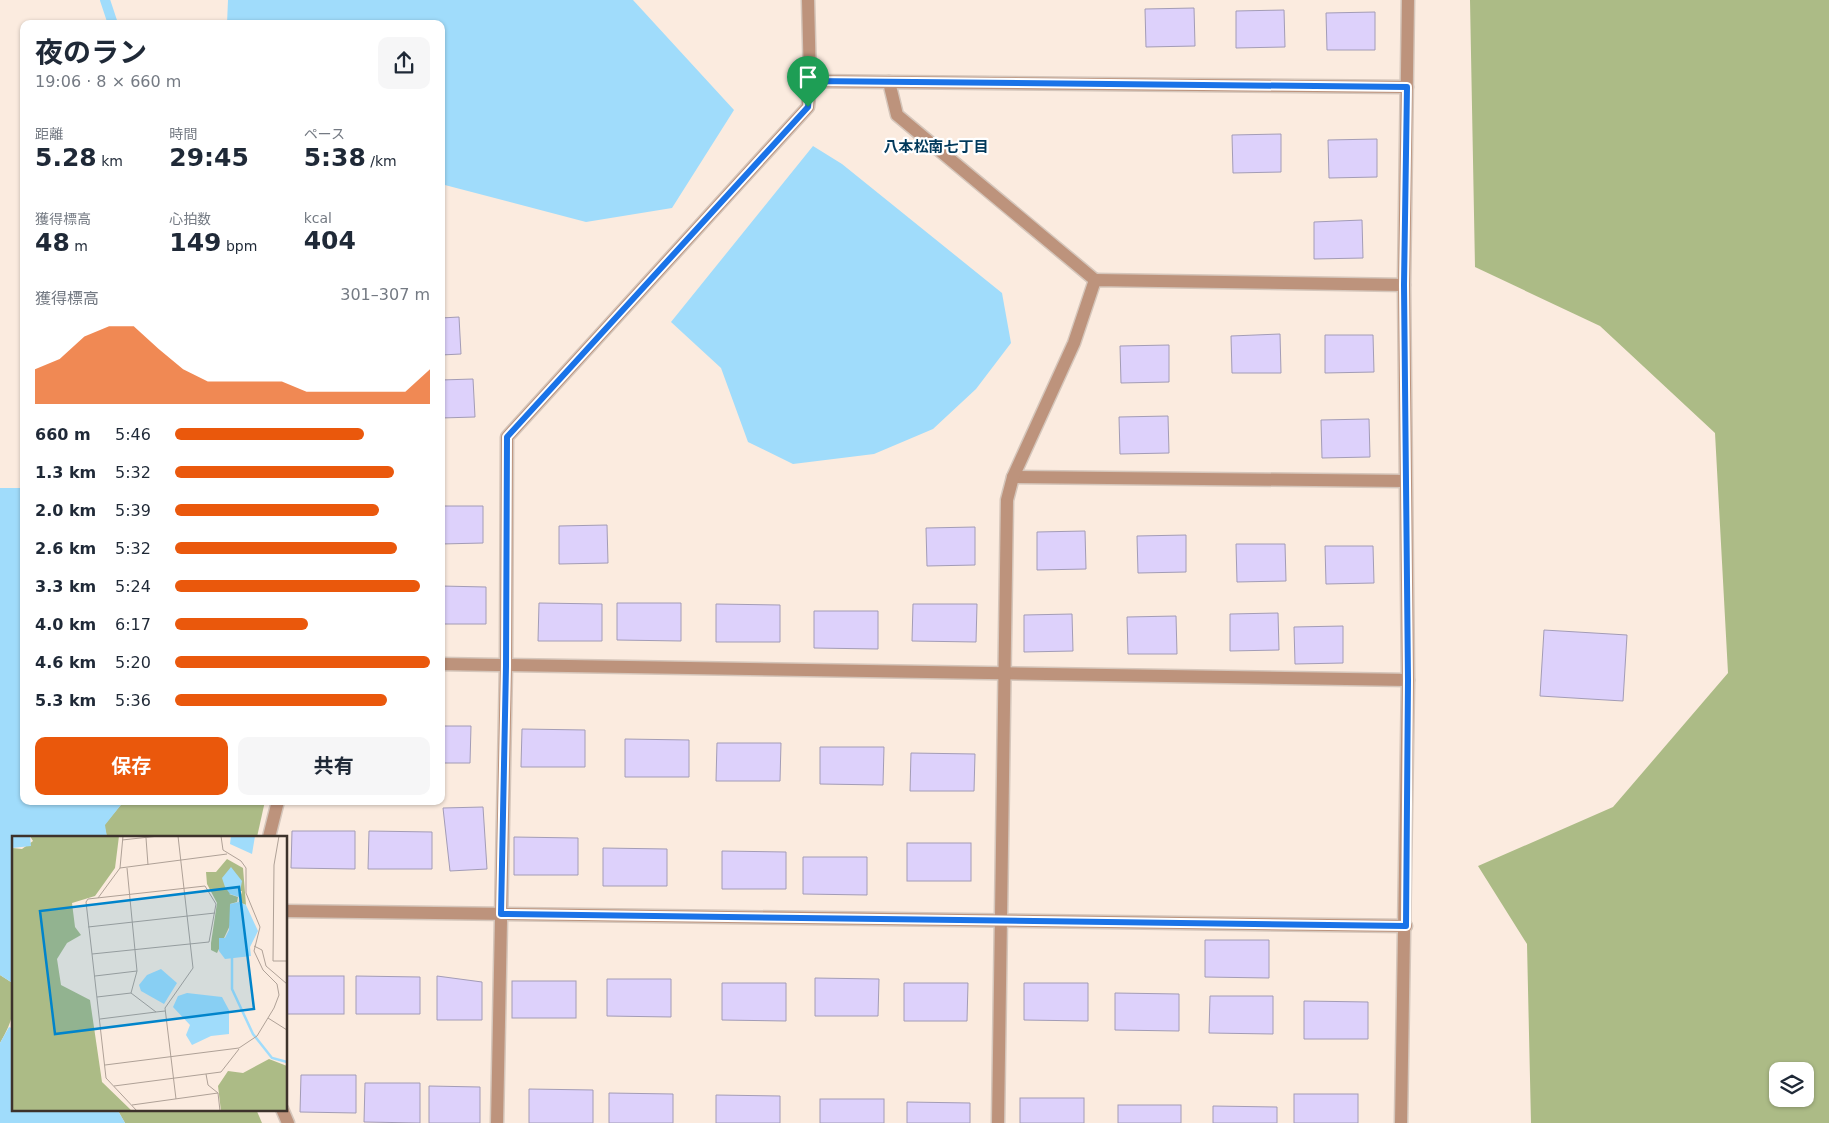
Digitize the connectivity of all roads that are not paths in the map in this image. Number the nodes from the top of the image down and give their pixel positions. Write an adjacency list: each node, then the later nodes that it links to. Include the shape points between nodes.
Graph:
1 (808, 0): 3 (street)
2 (1408, 0): 5 (street)
3 (810, 81): 4 (street); 11 (street, via 808,107 507,437)
4 (889, 82): 5 (street); 6 (street, via 897,115)
5 (1407, 87): 7 (street)
6 (1095, 280): 7 (street); 8 (street, via 1074,343)
7 (1404, 285): 9 (street)
8 (1013, 477): 9 (street); 12 (street, via 1007,500)
9 (1405, 481): 13 (street)
10 (445, 664): 11 (street)
11 (506, 666): 12 (street); 17 (street)
12 (1004, 672): 13 (street); 18 (street)
13 (1408, 680): 19 (street)
14 (277, 805): 15 (street)
15 (269, 836)
16 (288, 911): 17 (street)
17 (501, 914): 18 (street); 22 (street)
18 (1001, 921): 19 (street); 23 (street)
19 (1406, 926): 24 (street)
20 (282, 1110): 21 (street)
21 (288, 1123)
22 (497, 1123)
23 (998, 1123)
24 (1401, 1123)

